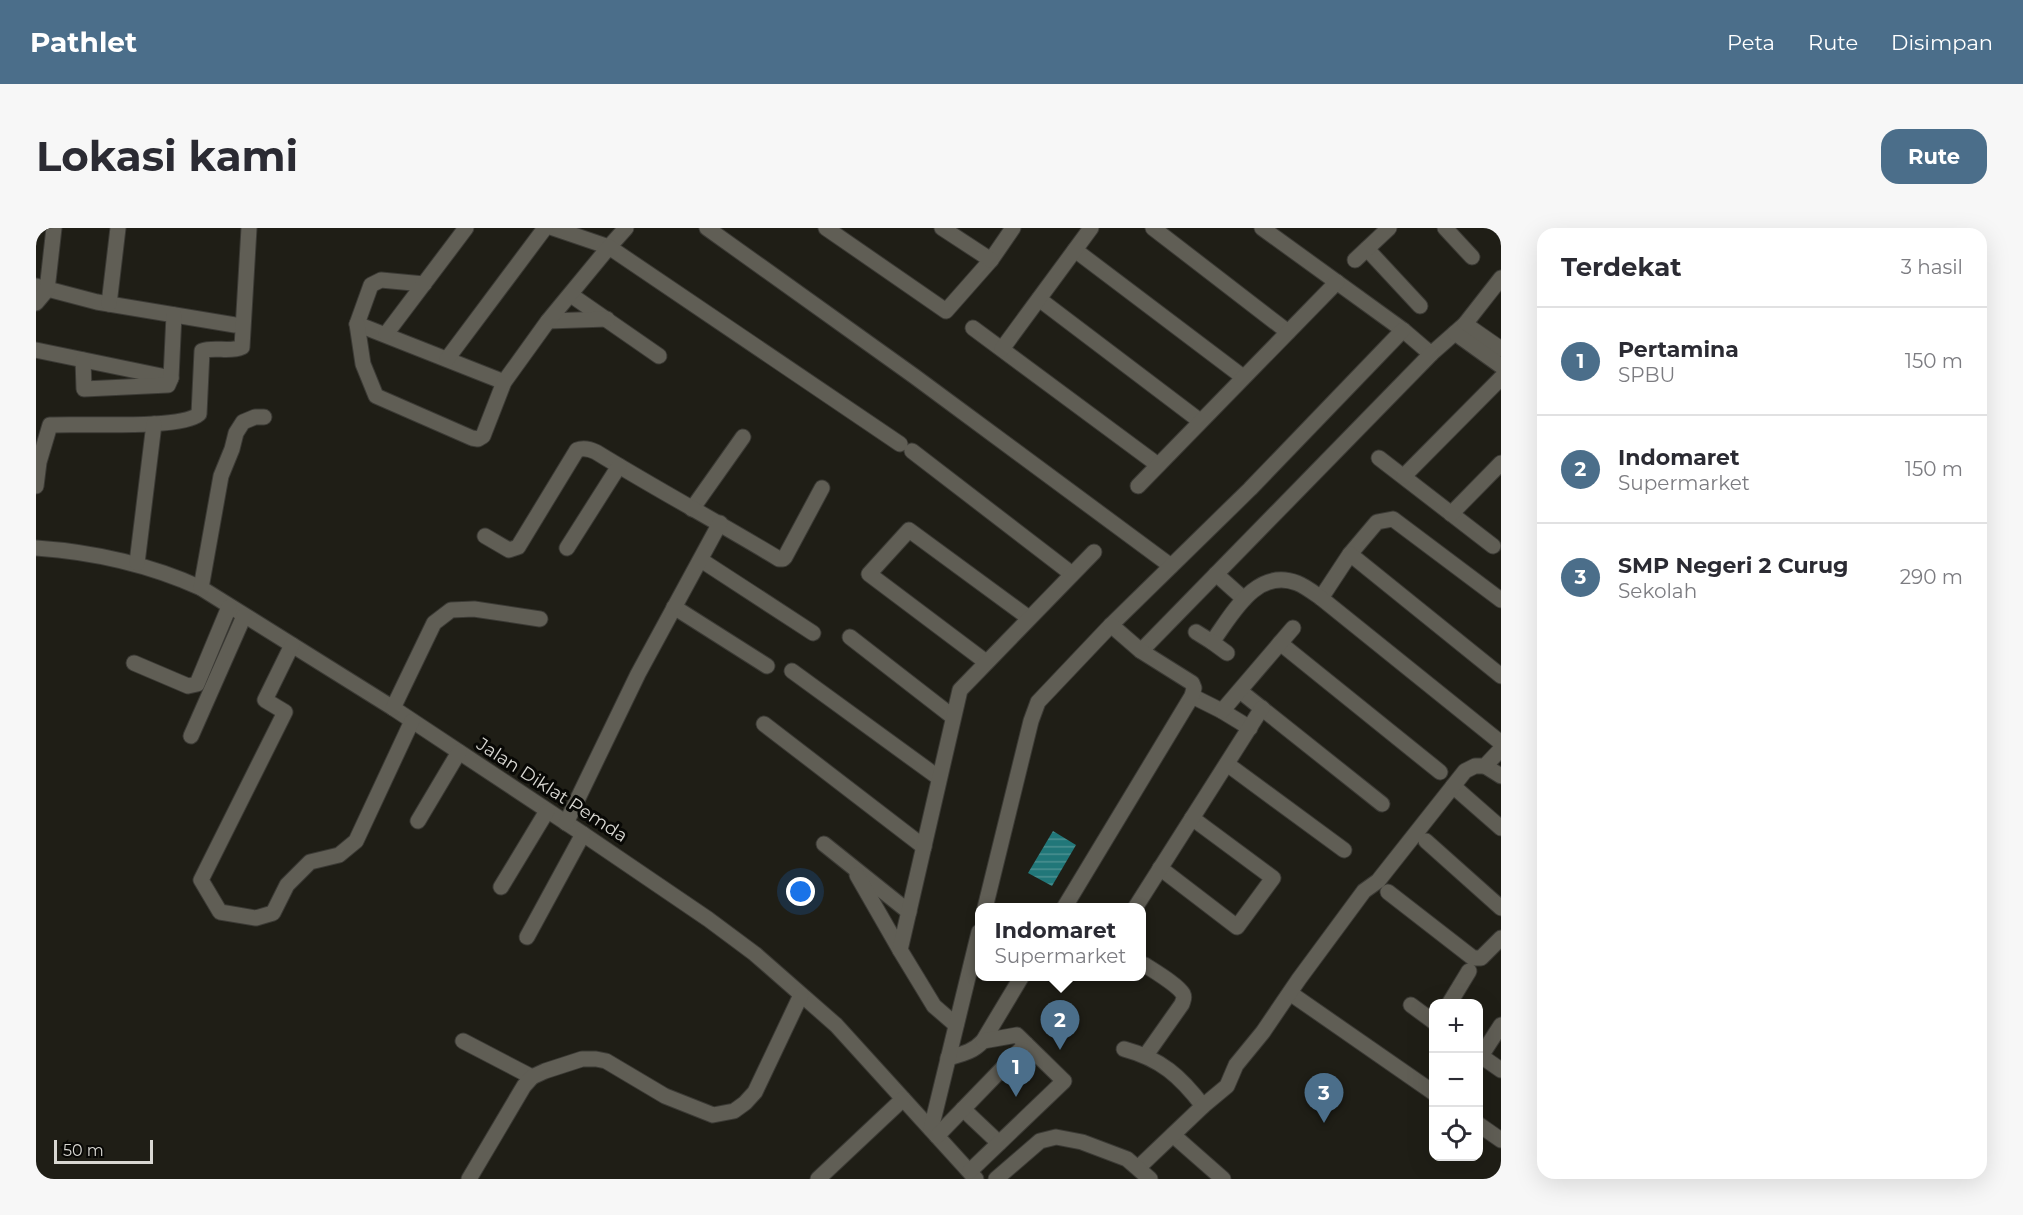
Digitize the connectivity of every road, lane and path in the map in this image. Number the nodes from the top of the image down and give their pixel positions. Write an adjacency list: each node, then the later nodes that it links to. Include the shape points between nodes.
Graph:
1 (54, 228): 26 (street)
2 (118, 228): 30 (street)
3 (249, 228): 56 (street, via 242,347 202,351 199,414 192,419)
4 (466, 228): 25 (street)
5 (544, 228): 47 (street)
6 (553, 228): 17 (street)
7 (626, 228): 17 (street)
8 (707, 228): 77 (street)
9 (826, 228): 21 (street, via 946,311)
10 (942, 228): 21 (street)
11 (1013, 228): 21 (street)
12 (1091, 228): 19 (street)
13 (1153, 228): 39 (street)
14 (1262, 228): 24 (street)
15 (1445, 228): 20 (street)
16 (1385, 229): 18 (street)
17 (609, 247): 27 (street); 78 (street, via 906,448)
18 (1367, 249): 22 (street); 31 (street)
19 (1075, 250): 28 (street); 50 (street)
20 (1472, 257)
21 (991, 260)
22 (1355, 260)
23 (1501, 278): 38 (street)
24 (1336, 282): 39 (street); 40 (street)
25 (424, 284): 35 (street, via 376,281); 41 (street)
26 (42, 288): 29 (street); 30 (street)
27 (571, 295): 33 (street); 34 (street)
28 (1039, 299): 42 (street); 55 (street)
29 (36, 303)
30 (109, 304): 32 (street)
31 (1420, 306)
32 (174, 315): 36 (street); 51 (street)
33 (608, 319): 34 (street); 46 (street)
34 (548, 321): 53 (street)
35 (357, 324): 41 (street); 53 (street, via 363,364 376,396 472,438 483,436)
36 (235, 325)
37 (973, 328): 42 (street)
38 (1460, 328): 43 (street); 45 (street); 49 (street)
39 (1288, 332): 50 (street)
40 (1406, 332): 45 (street); 77 (street)
41 (386, 334): 47 (street)
42 (1002, 349): 60 (street)
43 (1501, 349)
44 (36, 350): 48 (street)
45 (1428, 351): 79 (street)
46 (659, 356)
47 (447, 359): 53 (street)
48 (83, 360): 51 (street); 51 (street, via 84,389 168,385)
49 (1501, 366)
50 (1244, 377): 55 (street)
51 (171, 378)
52 (1501, 378): 62 (street)
53 (504, 382)
54 (264, 417): 80 (street, via 243,422 236,433 221,476)
55 (1200, 421): 60 (street)
56 (154, 424): 63 (street, via 50,424); 76 (street)
57 (743, 437): 66 (street)
58 (1379, 458): 62 (street)
59 (1501, 463): 67 (street)
60 (1158, 465): 64 (street)
61 (619, 466): 66 (street); 69 (street, via 589,449 577,450 518,547 509,550); 72 (street)
62 (1404, 476): 67 (street)
63 (36, 486)
64 (1138, 486)
65 (822, 488): 68 (street, via 783,559)
66 (692, 509): 68 (street)
67 (1451, 514): 70 (street)
68 (720, 523): 75 (street)
69 (485, 536)
70 (1493, 546)
71 (36, 548): 76 (street, Jalan Diklat Pemda)
72 (567, 548)
73 (1094, 552): 78 (street)
74 (1350, 554): 81 (street); 83 (street, via 1377,522 1393,519); 103 (street)
75 (701, 561): 85 (street); 92 (street)
76 (137, 563): 80 (street, Jalan Diklat Pemda)
77 (1171, 566): 89 (street)
78 (1072, 574): 87 (street)
79 (1216, 574): 82 (street); 97 (street)
80 (201, 588): 84 (street, Jalan Diklat Pemda)
81 (1321, 598): 82 (street, via 1296,583 1279,580 1254,588); 114 (street)
82 (1244, 599): 94 (street)
83 (1501, 600)
84 (229, 607): 86 (street, Jalan Diklat Pemda); 100 (street, via 197,684 188,686)
85 (674, 607): 101 (street); 126 (street)
86 (244, 616): 96 (street, Jalan Diklat Pemda); 113 (street)
87 (1029, 618): 99 (street); 99 (street, via 909,530 869,574)
88 (540, 619): 106 (street, via 474,609 451,610 434,623)
89 (1115, 627): 97 (street); 137 (street, via 1038,702)
90 (1293, 628): 95 (street)
91 (1196, 632): 94 (street)
92 (813, 633)
93 (850, 637): 109 (street)
94 (1212, 642): 98 (street)
95 (1280, 643): 104 (street); 118 (street)
96 (292, 645): 106 (street, Jalan Diklat Pemda); 110 (street, via 265,700 285,712 201,880 220,912 256,918 273,912 287,885 310,862 339,855 356,841)
97 (1138, 648): 105 (street, via 1192,683)
98 (1227, 653)
99 (986, 662): 109 (street, via 960,690)
100 (134, 663)
101 (767, 666)
102 (792, 671): 120 (street)
103 (1501, 676)
104 (1240, 691): 107 (street); 108 (street)
105 (1192, 696): 108 (street); 138 (street)
106 (393, 708): 110 (street, Jalan Diklat Pemda)
107 (1262, 708): 112 (street); 122 (street)
108 (1222, 711): 112 (street)
109 (953, 717): 120 (street)
110 (412, 721): 115 (street, Jalan Diklat Pemda)
111 (764, 724): 131 (street)
112 (1250, 728): 116 (street)
113 (191, 736)
114 (1501, 743): 117 (street)
115 (459, 752): 123 (street, Jalan Diklat Pemda); 125 (street)
116 (1227, 764): 124 (street); 132 (street)
117 (1485, 766): 119 (street); 121 (street, via 1465,771)
118 (1440, 772)
119 (1501, 776)
120 (939, 778): 131 (street)
121 (1453, 786): 127 (street); 149 (street, via 1378,881 1364,891)
122 (1382, 804)
123 (547, 812): 126 (street, Jalan Diklat Pemda); 135 (street)
124 (1192, 818): 134 (street); 134 (street, via 1274,878 1237,927)
125 (418, 821)
126 (567, 823): 128 (street, Jalan Diklat Pemda)
127 (1501, 828)
128 (583, 834): 142 (street); 150 (street, Jalan Diklat Pemda, via 708,919)
129 (1426, 841): 140 (street)
130 (824, 844): 133 (street)
131 (924, 847): 141 (street)
132 (1344, 850)
133 (852, 867): 141 (street); 145 (street)
134 (1160, 868): 139 (street)
135 (501, 887)
136 (1388, 892): 143 (street, via 1473,958 1481,958)
137 (986, 903)
138 (1067, 903)
139 (1138, 903)
140 (1501, 908)
141 (909, 912): 145 (street)
142 (527, 937)
143 (1501, 938)
144 (975, 948): 154 (street)
145 (900, 950): 154 (street, via 933,1006)
146 (1146, 966): 161 (street, via 1175,986 1184,999)
147 (1469, 972): 151 (street)
148 (1019, 981): 157 (street)
149 (1290, 993): 166 (street); 168 (street, via 1236,1065 1227,1086)
150 (801, 995): 165 (street, via 755,1092 734,1111 713,1115 665,1096 596,1059 582,1059); 167 (street, Jalan Diklat Pemda, via 836,1025)
151 (1452, 999)
152 (1411, 1005): 153 (street)
153 (1429, 1018)
154 (956, 1025): 163 (street)
155 (1501, 1025): 160 (street)
156 (464, 1041): 165 (street)
157 (983, 1041): 158 (street, via 1017,1035); 163 (street, via 967,1053)
158 (1026, 1044): 169 (street); 174 (street, via 1064,1081)
159 (1124, 1049): 161 (street)
160 (1481, 1053)
161 (1146, 1055): 168 (street, via 1184,1081)
162 (1483, 1057): 164 (street)
163 (948, 1058): 171 (street)
164 (1501, 1070)
165 (532, 1077): 177 (street)
166 (1429, 1090)
167 (903, 1099): 171 (street, Jalan Diklat Pemda); 178 (street)
168 (1203, 1106): 172 (street)
169 (963, 1109): 171 (street); 174 (street)
170 (1483, 1127): 173 (street)
171 (934, 1132): 176 (street, Jalan Diklat Pemda)
172 (1173, 1135): 175 (street); 181 (street)
173 (1501, 1140)
174 (999, 1143): 176 (street)
175 (1138, 1167): 179 (street, via 1082,1142 1056,1137 1040,1141); 180 (street)
176 (973, 1175)
177 (469, 1179)
178 (818, 1179)
179 (996, 1179)
180 (1150, 1179)
181 (1223, 1179)

